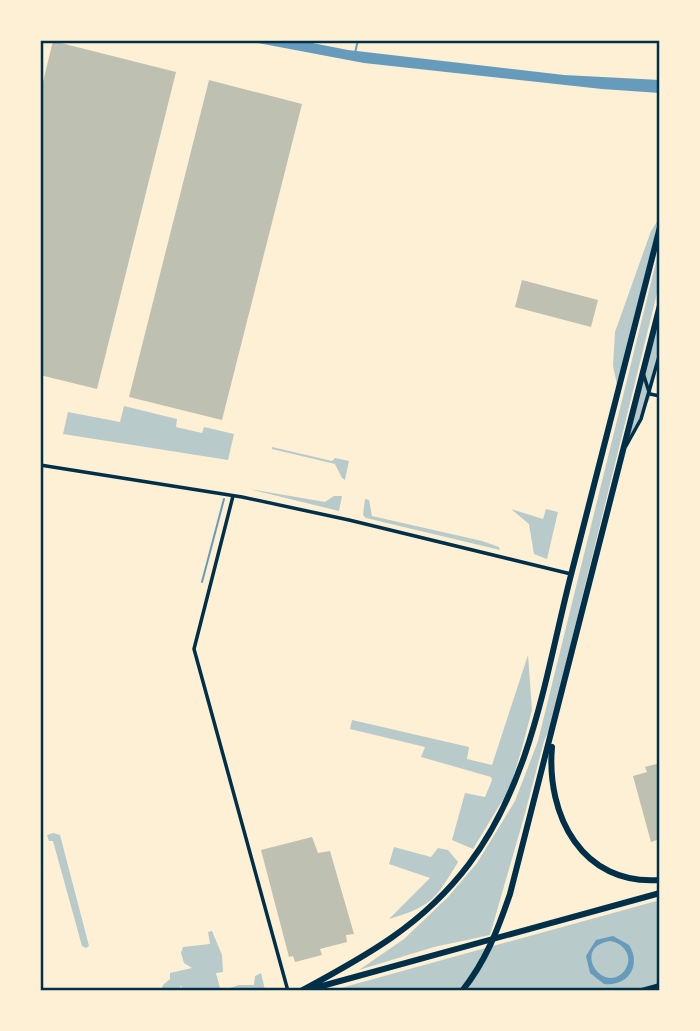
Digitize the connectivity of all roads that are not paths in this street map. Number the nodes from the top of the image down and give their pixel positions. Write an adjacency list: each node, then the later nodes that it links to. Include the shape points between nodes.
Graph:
1 (660, 227): 10 (highway)
2 (660, 305): 4 (highway)
3 (660, 353): 5 (street)
4 (643, 372): 5 (street); 7 (highway)
5 (650, 394): 6 (street); 7 (street)
6 (660, 396)
7 (621, 454): 11 (highway)
8 (40, 465): 9 (street)
9 (233, 496): 10 (street); 15 (street, via 194,649)
10 (571, 574): 16 (highway, via 524,760 480,848 418,918 366,957)
11 (554, 723): 12 (highway, via 552,787 568,834 578,848 610,872); 17 (highway, via 496,936)
12 (660, 880)
13 (660, 893): 16 (highway)
14 (660, 986): 18 (highway)
15 (288, 991)
16 (302, 991)
17 (462, 991)
18 (642, 991)

